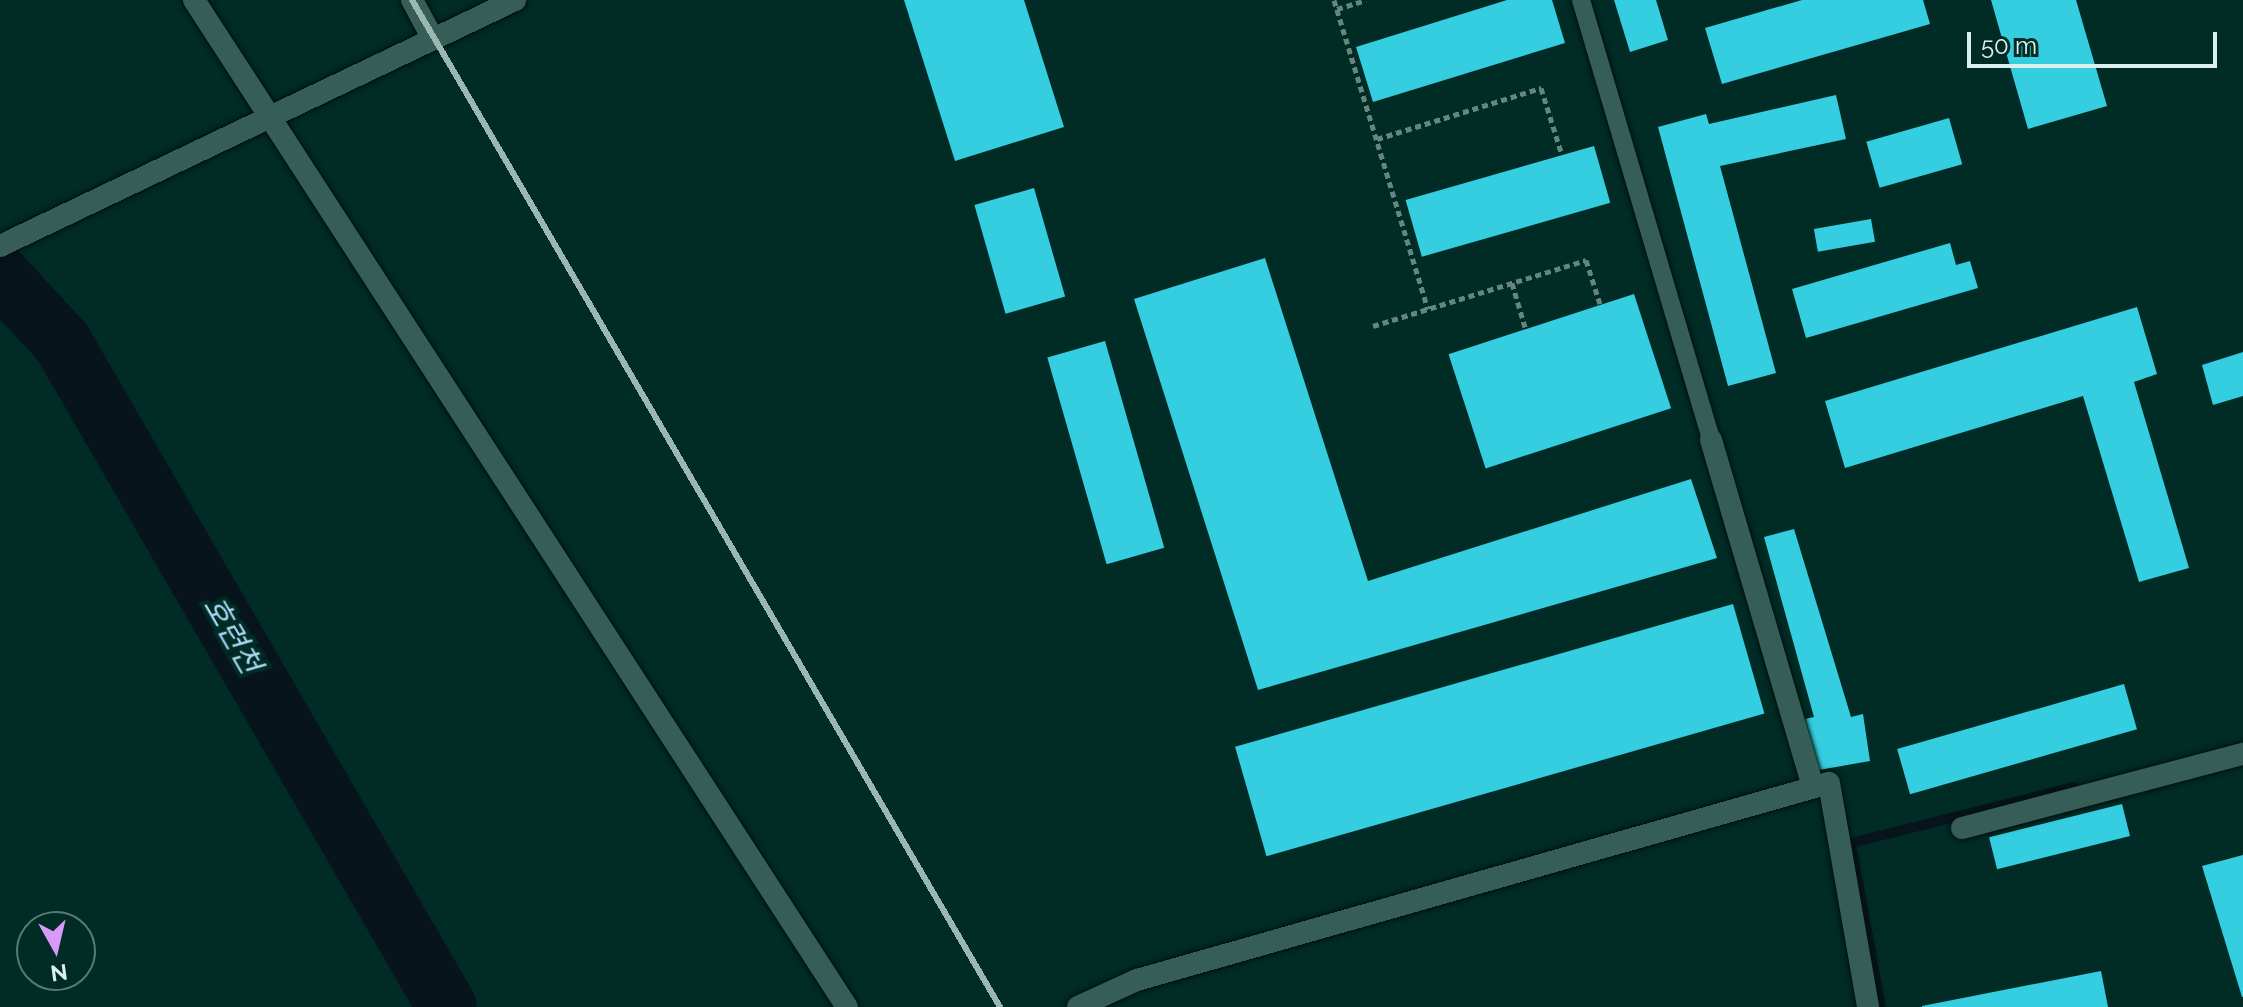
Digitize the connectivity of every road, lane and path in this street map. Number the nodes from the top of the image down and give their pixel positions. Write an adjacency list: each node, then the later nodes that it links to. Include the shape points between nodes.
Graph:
1 (194, 0): 9 (street)
2 (412, 0): 8 (street)
3 (515, 0): 8 (street)
4 (1334, 0): 7 (path)
5 (1366, 0): 7 (path)
6 (1581, 0): 18 (lane)
7 (1337, 9): 10 (path)
8 (432, 37): 9 (street)
9 (268, 112): 12 (street); 22 (street)
10 (1377, 139): 11 (path, via 1541,88); 15 (path)
11 (1562, 155)
12 (0, 246)
13 (1512, 283): 14 (path, via 1586,260); 15 (path); 17 (path)
14 (1600, 304)
15 (1428, 309): 16 (path)
16 (1373, 326)
17 (1525, 327)
18 (1711, 440): 20 (street)
19 (2243, 754): 21 (street)
20 (1813, 787): 23 (street, via 1137,980); 24 (street, via 1829,783)
21 (1962, 828)
22 (847, 1007)
23 (1078, 1007)
24 (1868, 1007)

